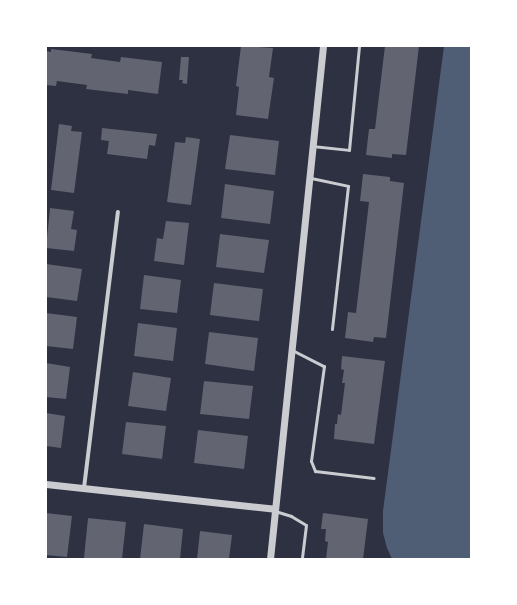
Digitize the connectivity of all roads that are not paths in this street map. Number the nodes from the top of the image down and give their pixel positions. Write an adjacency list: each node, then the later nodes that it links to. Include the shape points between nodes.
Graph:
1 (322, 46): 3 (street)
2 (359, 46): 3 (lane, via 349,150)
3 (312, 146): 4 (street)
4 (309, 178): 6 (lane, via 348,186); 7 (street)
5 (118, 212): 10 (street)
6 (332, 329)
7 (291, 350): 8 (lane, via 324,366 311,461 315,471); 11 (street)
8 (374, 478)
9 (46, 484): 10 (street)
10 (84, 488): 11 (street)
11 (275, 510): 12 (street); 13 (lane, via 306,525)
12 (270, 559)
13 (302, 559)

